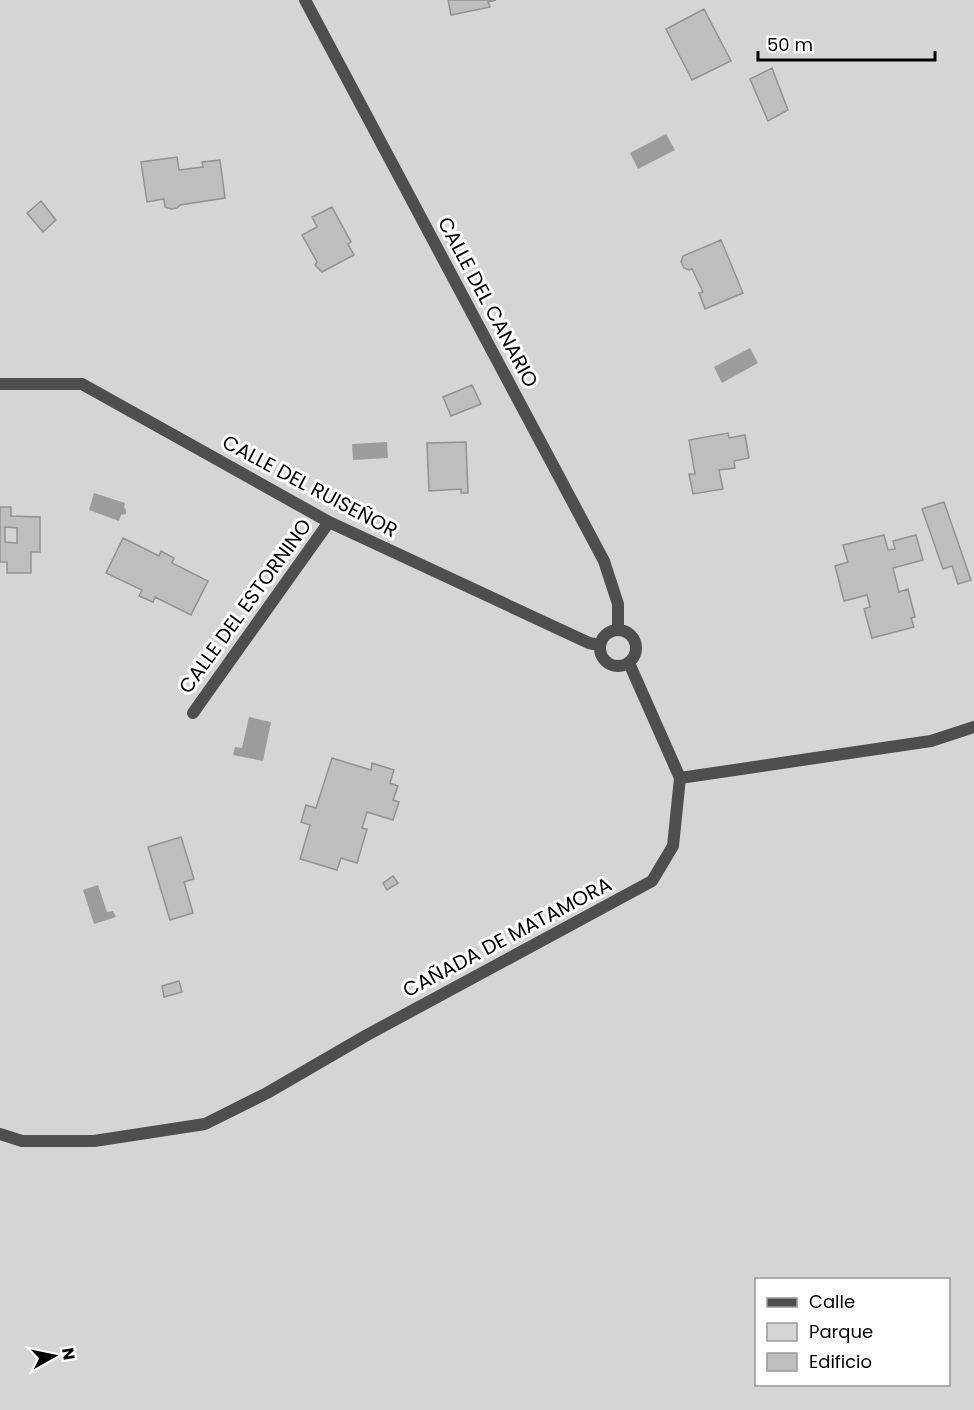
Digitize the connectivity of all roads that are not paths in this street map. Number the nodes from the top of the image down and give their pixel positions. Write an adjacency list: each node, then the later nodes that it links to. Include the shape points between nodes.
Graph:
1 (305, 0): 4 (street, CALLE DEL CANARIO, via 604,561 618,604)
2 (0, 384): 3 (street, CALLE DEL RUISEÑOR, via 82,384)
3 (329, 522): 5 (street, CALLE DEL RUISEÑOR); 7 (street, CALLE DEL ESTORNINO)
4 (618, 629): 5 (street, via 602,637); 6 (street, via 632,635 635,642 634,657)
5 (599, 645): 6 (street, via 604,661 612,666)
6 (629, 663): 9 (street)
7 (193, 713)
8 (974, 727): 9 (street, via 931,741)
9 (680, 778): 10 (street, CAÑADA DE MATAMORA, via 673,846 652,881 267,1093 205,1124 94,1141 22,1141)
10 (0, 1134)

